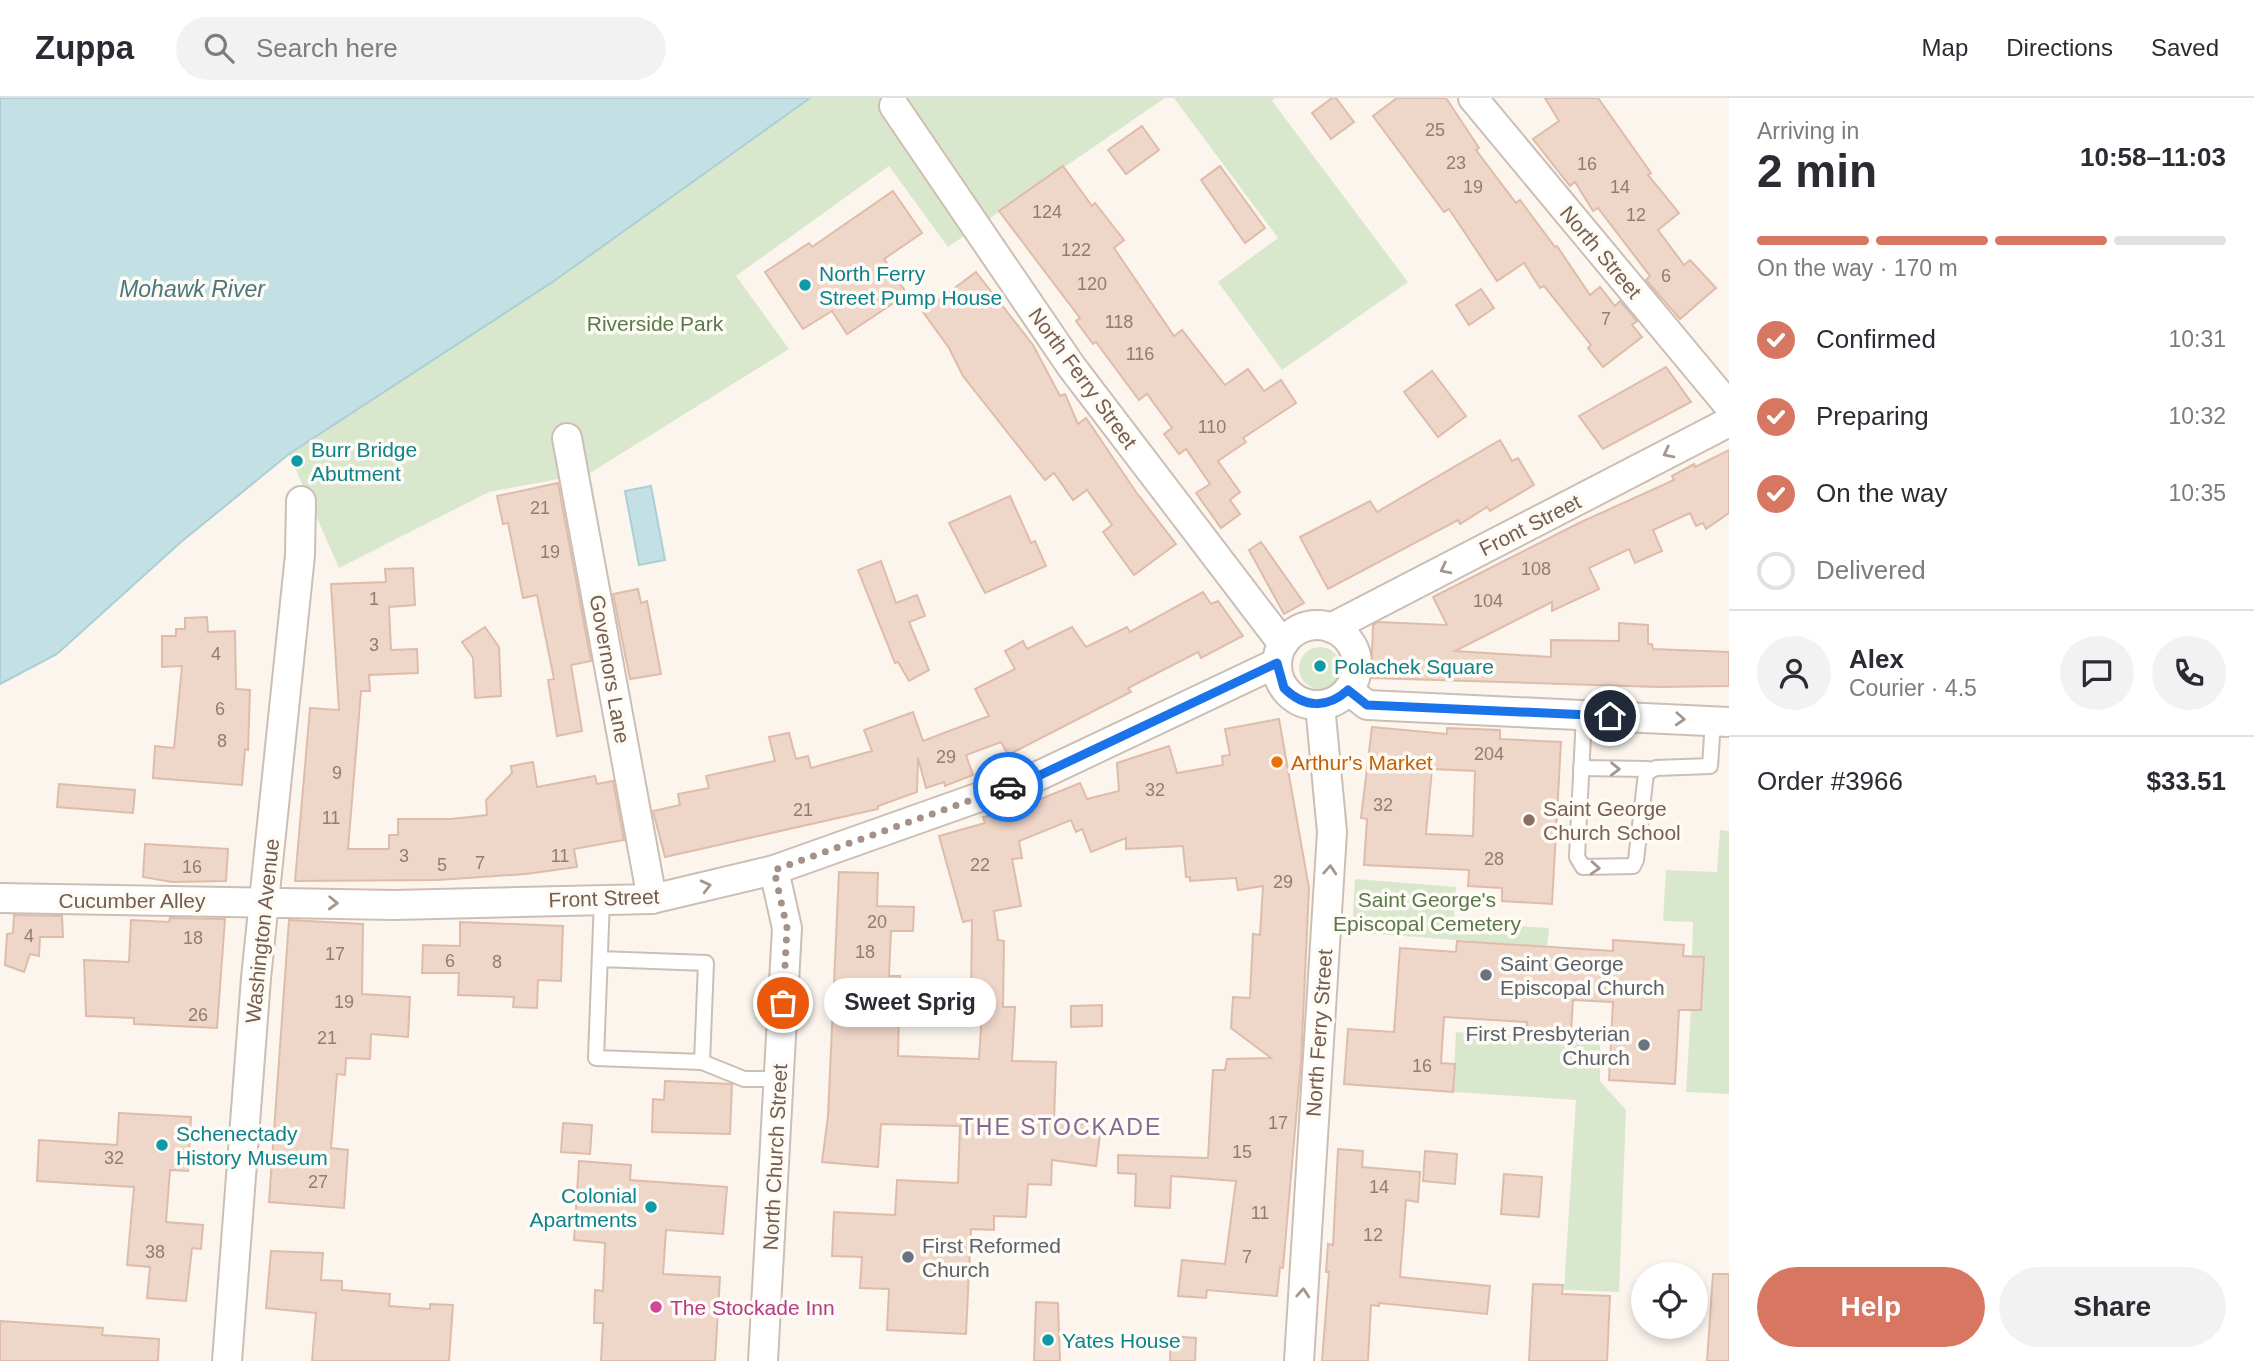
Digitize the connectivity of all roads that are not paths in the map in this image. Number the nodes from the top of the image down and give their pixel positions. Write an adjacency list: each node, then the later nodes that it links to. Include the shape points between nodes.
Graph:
1 (1473, 98): 3 (street, North Street)
2 (894, 106): 8 (street, North Ferry Street, via 1070,366)
3 (1729, 406)
4 (1729, 422): 7 (street, Front Street, one-way to 7)
5 (567, 438): 18 (street, Governors Lane)
6 (301, 501): 19 (street, Washington Avenue, via 300,555)
7 (1331, 628): 8 (street, Front Street, via 1304,627); 9 (street, via 1350,643 1355,654)
8 (1280, 653): 10 (street, via 1284,688 1294,698); 15 (street, Front Street, via 1036,777)
9 (1348, 690): 10 (street); 11 (street, via 1367,705)
10 (1320, 705): 25 (street, North Ferry Street, one-way to 10, via 1332,832)
11 (1584, 715): 12 (street, one-way to 12); 13 (lane)
12 (1721, 721): 14 (lane, via 1710,766)
13 (1581, 768): 14 (lane, one-way to 14); 14 (lane, one-way to 14, via 1577,857 1583,867 1594,869 1627,869 1636,860)
14 (1648, 769)
15 (774, 870): 18 (street, Front Street, one-way to 15); 22 (street, North Church Street, via 787,928)
16 (0, 898): 19 (street, Cucumber Alley)
17 (602, 899): 18 (street, Front Street); 19 (street, Front Street, one-way to 17, via 394,905); 20 (lane)
18 (652, 899)
19 (265, 901): 23 (street, Washington Avenue)
20 (600, 959): 21 (lane, via 596,1058); 21 (lane, via 706,963)
21 (702, 1062): 22 (lane, via 744,1079)
22 (779, 1079): 24 (street, North Church Street)
23 (227, 1361)
24 (764, 1361)
25 (1299, 1361)

